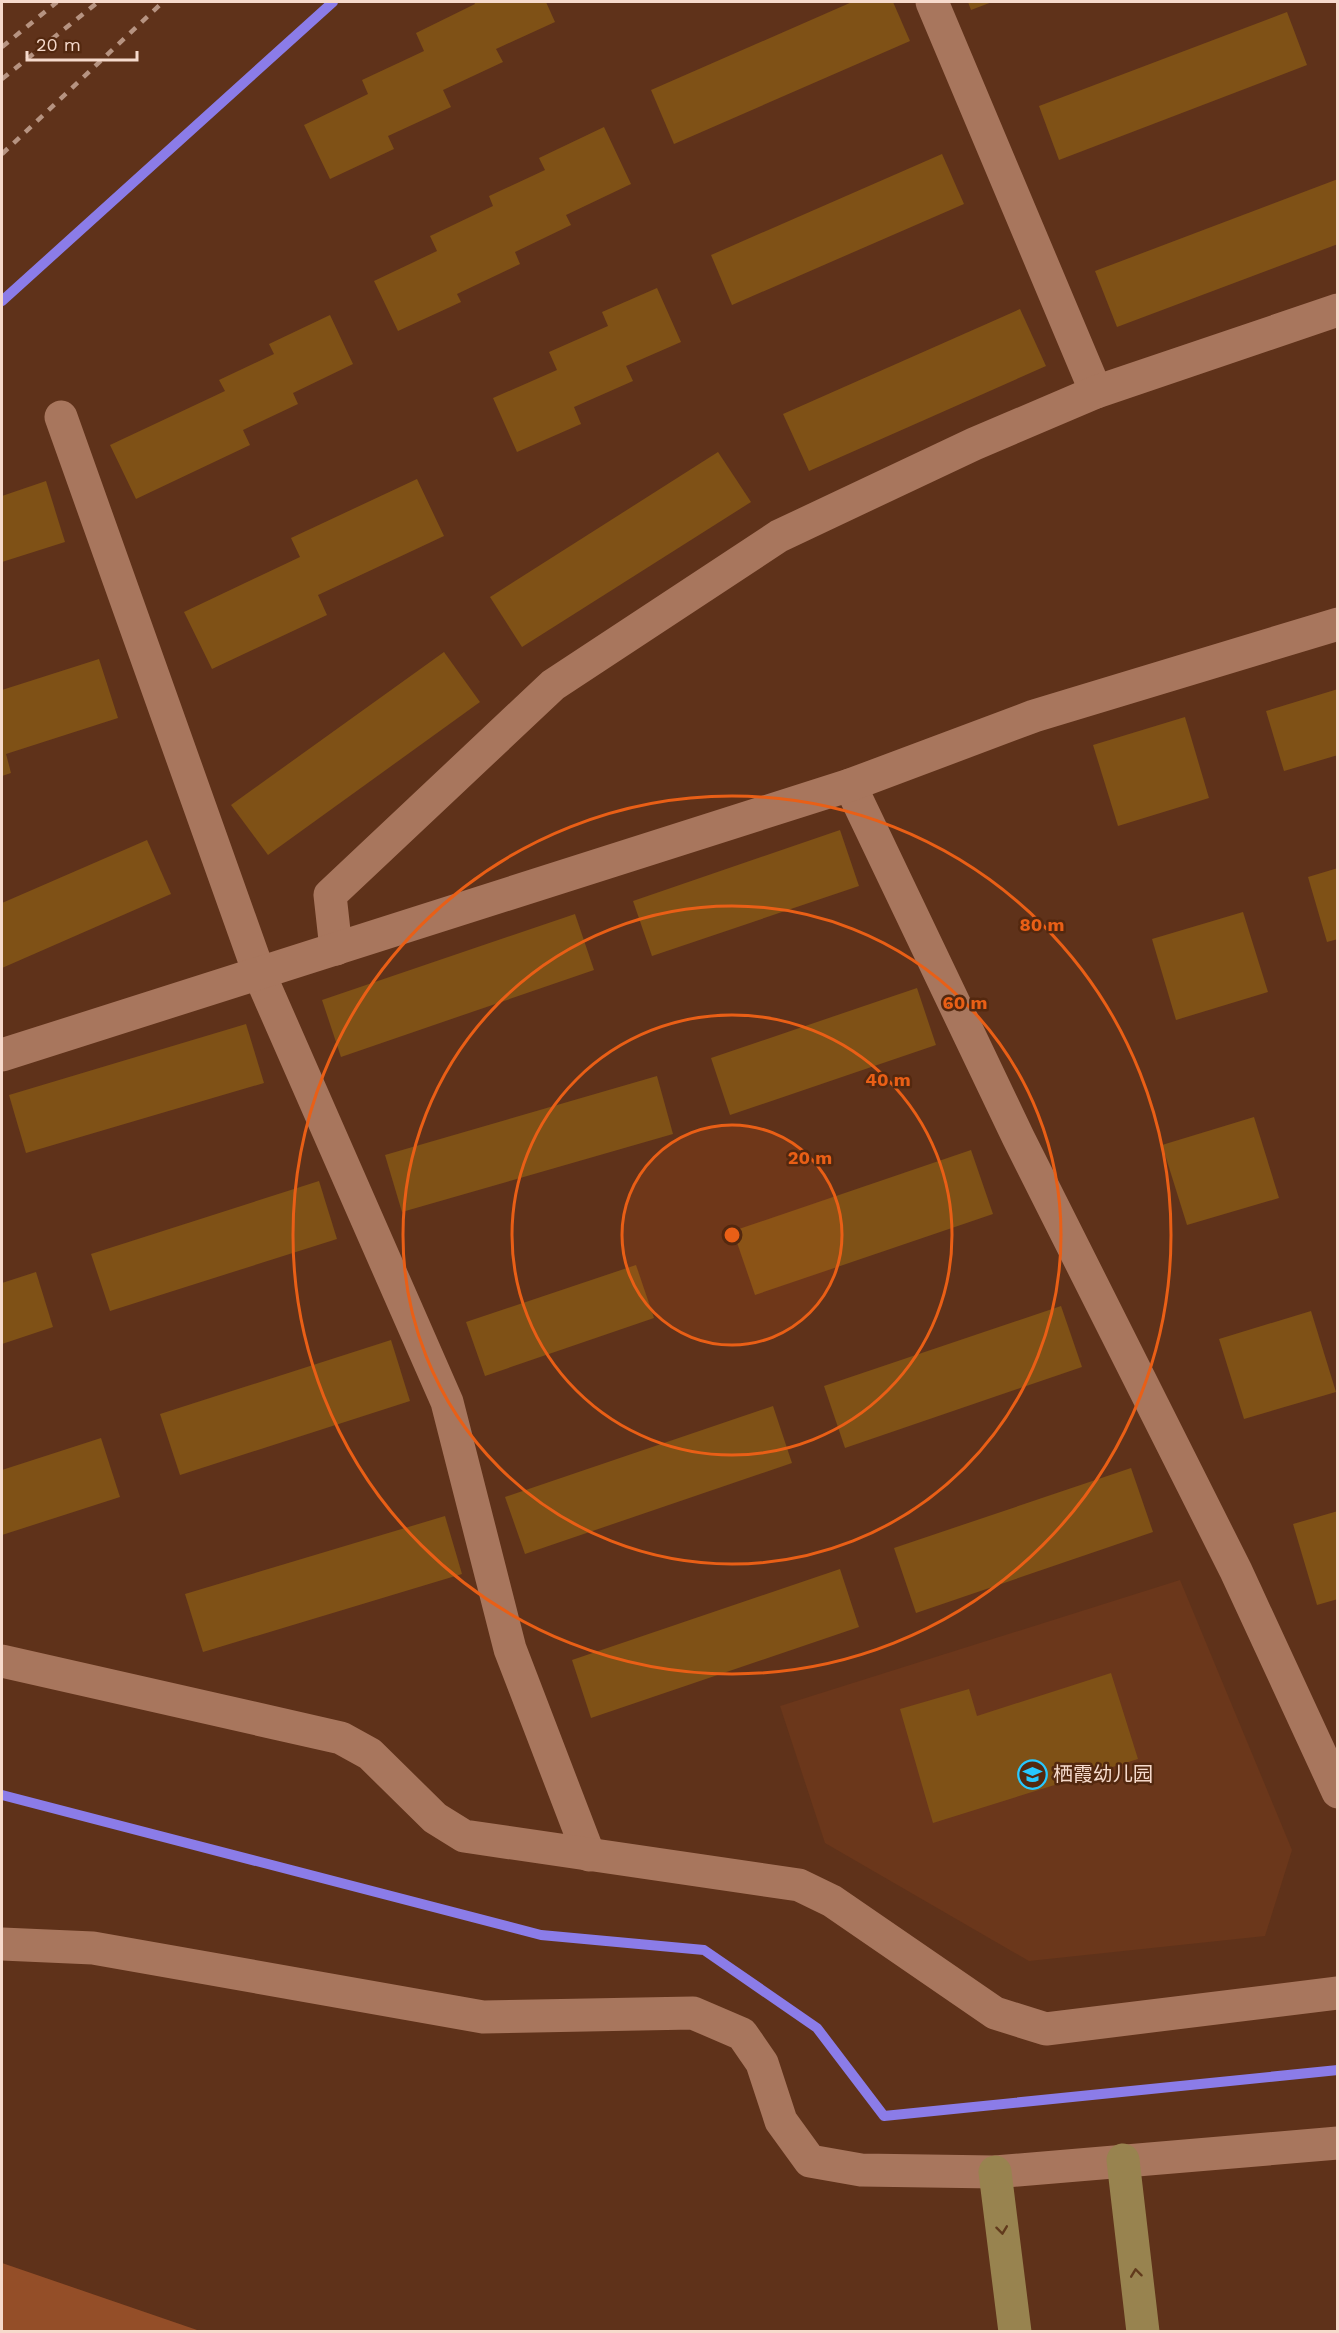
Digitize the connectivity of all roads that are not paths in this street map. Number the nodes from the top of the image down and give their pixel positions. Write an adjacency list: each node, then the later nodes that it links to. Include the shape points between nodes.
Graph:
1 (932, 2): 3 (street)
2 (1338, 310): 3 (street)
3 (1096, 392): 7 (street, via 974,444 779,536 553,685 330,895)
4 (61, 417): 8 (street)
5 (1338, 624): 6 (street, via 1034,716)
6 (850, 785): 7 (street); 11 (street, via 1018,1137 1236,1572)
7 (336, 949): 8 (street)
8 (259, 973): 9 (street); 12 (street, via 447,1402 510,1649)
9 (2, 1055)
10 (2, 1661): 12 (street, via 341,1738 370,1754 435,1818 464,1836)
11 (1338, 1792)
12 (589, 1855): 14 (street, via 799,1885 832,1901 995,2013 1046,2029)
13 (2, 1944): 17 (street, via 93,1948 483,2017 693,2013 742,2034 762,2062 781,2121 810,2160 861,2170)
14 (1338, 1993)
15 (1338, 2143): 16 (street)
16 (1123, 2160): 17 (street); 19 (main road, one-way to 16)
17 (995, 2172): 18 (main road, one-way to 18)
18 (1014, 2331)
19 (1143, 2331)

